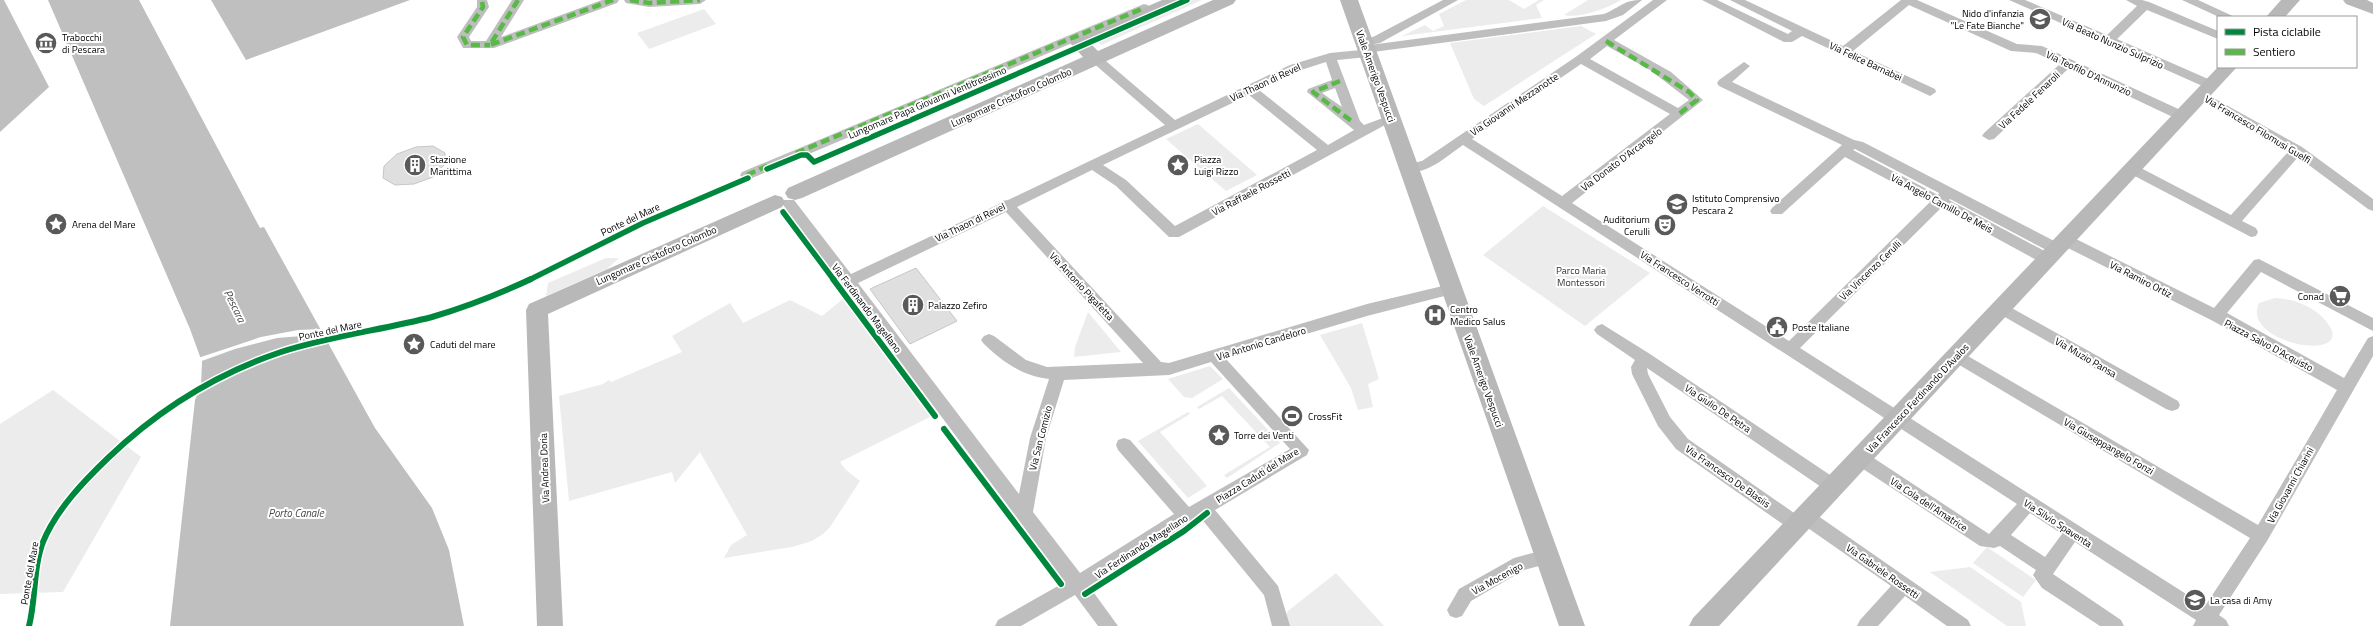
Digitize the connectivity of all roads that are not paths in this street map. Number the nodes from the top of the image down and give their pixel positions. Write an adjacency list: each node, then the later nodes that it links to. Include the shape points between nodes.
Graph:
1 (518, 0): 30 (street)
2 (613, 0): 30 (street)
3 (630, 0): 4 (street, via 649,3)
4 (700, 0)
5 (1176, 0): 34 (street, via 1079,43)
6 (1227, 0): 34 (street, Lungomare Cristoforo Colombo)
7 (1349, 0): 31 (street, Viale Amerigo Vespucci)
8 (1452, 0): 31 (street, via 1376,40)
9 (1636, 0): 25 (street, via 1611,16)
10 (1660, 0): 28 (street, Via Giovanni Mezzanotte)
11 (1708, 0): 26 (street, via 1788,39)
12 (1736, 0): 26 (street, Via Felice Barnabei)
13 (1908, 0): 32 (street); 36 (street, Via Teofilo D'Annunzio, via 2015,48 2038,49)
14 (2015, 0): 29 (street, Via Beato Nunzio Sulprizio)
15 (2132, 0): 20 (street)
16 (2188, 0): 23 (street)
17 (2291, 0): 24 (street)
18 (2352, 0): 22 (street)
19 (482, 2): 30 (street, via 483,6 463,37 467,45)
20 (2144, 5): 27 (street); 29 (street)
21 (1144, 8): 56 (street, Lungomare Papa Giovanni Ventitreesimo)
22 (2373, 9)
23 (2227, 16)
24 (2276, 16)
25 (1598, 19): 28 (street); 31 (street)
26 (1802, 31): 32 (street, Via Felice Barnabei)
27 (2217, 35)
28 (1610, 37): 35 (street, Via Giovanni Mezzanotte); 43 (street, Via Donato D'Arcangelo, via 1697,100)
29 (2108, 41): 41 (street, Via Beato Nunzio Sulprizio)
30 (490, 45)
31 (1366, 48): 33 (street, Via Thaon di Revel); 45 (street, Viale Amerigo Vespucci)
32 (1845, 51): 42 (street, Via Felice Barnabei)
33 (1330, 57): 39 (street); 40 (street, Via Thaon di Revel, via 1294,68)
34 (1096, 59): 46 (street); 58 (street, Lungomare Cristoforo Colombo)
35 (1581, 59): 43 (street); 49 (street, Via Giovanni Mezzanotte)
36 (2068, 63): 44 (street, Via Teofilo D'Annunzio); 48 (street, Via Fedele Fenaroli)
37 (1744, 66): 50 (street, Via Angelo Camillo De Meis, via 1723,83)
38 (2227, 68): 41 (street, Via Francesco Ferdinando D'Avalos)
39 (1340, 81): 47 (street); 47 (street, via 1313,92)
40 (1250, 89): 46 (street, Via Thaon di Revel); 52 (street)
41 (2206, 90): 44 (street, Via Francesco Ferdinando D'Avalos); 51 (street, Via Francesco Filomusi Guelfi)
42 (1930, 92)
43 (1679, 114): 59 (street, Via Donato D'Arcangelo)
44 (2182, 116): 55 (street, Via Francesco Ferdinando D'Avalos)
45 (1391, 119): 47 (street, Via Raffaele Rossetti); 54 (street, Viale Amerigo Vespucci)
46 (1174, 126): 53 (street, Via Thaon di Revel)
47 (1359, 127): 52 (street, Via Raffaele Rossetti)
48 (1989, 136)
49 (1463, 139): 54 (street, Via Giovanni Mezzanotte, via 1426,164); 59 (street, Via Francesco Verrotti)
50 (1848, 148): 57 (street, Via Angelo Camillo De Meis); 62 (street)
51 (2297, 150): 61 (street, Via Francesco Filomusi Guelfi); 63 (street)
52 (1327, 151): 53 (street, Via Raffaele Rossetti, via 1174,233 1121,183 1103,173)
53 (1093, 163): 60 (street, Via Thaon di Revel)
54 (1409, 168): 67 (street, Viale Amerigo Vespucci)
55 (2132, 169): 64 (street); 65 (street, Via Francesco Ferdinando D'Avalos)
56 (747, 174)
57 (1945, 196): 65 (street, Via Angelo Camillo De Meis); 75 (street, Via Vincenzo Cerulli)
58 (786, 199): 66 (street, Via Ferdinando Magellano); 69 (street, Lungomare Cristoforo Colombo)
59 (1563, 203): 75 (street, Via Francesco Verrotti)
60 (1006, 204): 66 (street, Via Thaon di Revel); 79 (street, Via Antonio Pigafetta)
61 (2373, 206)
62 (1777, 211)
63 (2236, 219)
64 (2251, 232)
65 (2056, 249): 68 (street, Via Francesco Ferdinando D'Avalos); 70 (street, Via Ramiro Ortiz)
66 (848, 282): 89 (street, Via Ferdinando Magellano)
67 (1451, 289): 77 (street, Via Antonio Candeloro, via 1367,310); 95 (street, Viale Amerigo Vespucci)
68 (2001, 308): 76 (street, Via Francesco Ferdinando D'Avalos); 82 (street, Via Muzio Pansa)
69 (537, 310): 101 (street, Via Andrea Doria)
70 (2218, 317): 71 (street, Piazza Salvo D'Acquisto, via 2220,311 2259,264); 81 (street, Piazza Salvo D'Acquisto)
71 (2373, 325)
72 (1602, 330): 78 (street, Via Giulio De Petra)
73 (989, 340): 80 (street, Via Antonio Candeloro, via 1016,363 1037,372)
74 (2373, 342): 81 (street, Via Giovanni Chiarini)
75 (1790, 349): 83 (street, Via Francesco Verrotti)
76 (1956, 356): 83 (street, Via Francesco Ferdinando D'Avalos); 94 (street, Via Giuseppangelo Fonzi)
77 (1215, 357): 79 (street, Via Antonio Candeloro, via 1169,369); 88 (street, Piazza Caduti del Mare, via 1302,450)
78 (1645, 358): 86 (street, Via Giulio De Petra); 91 (street, Via Francesco De Blasiis, via 1639,366 1640,374 1664,421 1682,444)
79 (1157, 368): 80 (street, Via Antonio Candeloro)
80 (1063, 373): 89 (street, Via San Comizio, via 1038,438)
81 (2346, 387): 94 (street, Via Giovanni Chiarini)
82 (2172, 405)
83 (1897, 418): 85 (street, Via Francesco Ferdinando D'Avalos); 87 (street, Via Silvio Spaventa)
84 (1124, 445): 90 (street)
85 (1860, 458): 86 (street, Via Francesco Ferdinando D'Avalos); 93 (street, Via Cola dell'Amatrice, via 1986,541 1994,541)
86 (1833, 486): 91 (street, Via Francesco Ferdinando D'Avalos)
87 (2028, 503): 92 (street, Via Silvio Spaventa); 93 (street)
88 (1203, 508): 90 (street, Piazza Caduti del Mare); 104 (street, via 1272,592)
89 (1024, 513): 97 (street, Via Ferdinando Magellano)
90 (1186, 516): 97 (street, Via Ferdinando Magellano)
91 (1801, 520): 98 (street, Via Gabriele Rossetti); 106 (street, Via Francesco Ferdinando D'Avalos)
92 (2073, 532): 96 (street); 100 (street, Via Silvio Spaventa)
93 (1999, 536): 96 (street)
94 (2261, 536): 100 (street, Via Giovanni Chiarini)
95 (1548, 557): 99 (street, Via Mocenigo, via 1520,563 1465,595); 105 (street, Viale Amerigo Vespucci)
96 (2046, 567): 109 (street, via 2042,571 2044,579)
97 (1078, 584): 102 (street); 103 (street, Via Ferdinando Magellano)
98 (1903, 585): 107 (street); 108 (street, Via Gabriele Rossetti)
99 (1456, 610)
100 (2210, 623)
101 (550, 626)
102 (1004, 626)
103 (1109, 626)
104 (1281, 626)
105 (1572, 626)
106 (1702, 626)
107 (1866, 626)
108 (1962, 626)
109 (2115, 626)

